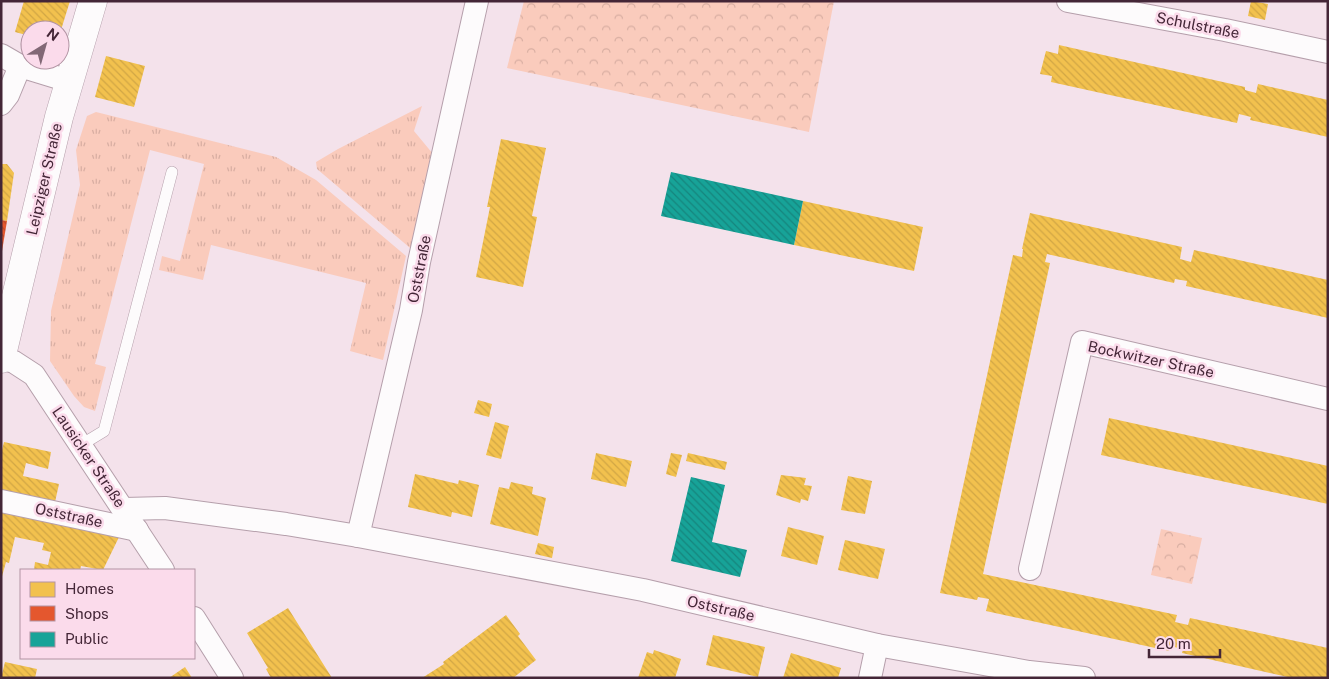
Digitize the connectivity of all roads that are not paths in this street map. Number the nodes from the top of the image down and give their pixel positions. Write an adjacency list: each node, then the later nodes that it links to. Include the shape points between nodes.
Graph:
1 (93, 1): 6 (street, Leipziger Straße)
2 (477, 1): 15 (street, Oststraße, via 411,310)
3 (1068, 1): 4 (street, Schulstraße)
4 (1328, 52)
5 (11, 61): 6 (street); 7 (street, via 8,95)
6 (69, 81): 9 (street, Leipziger Straße)
7 (1, 104)
8 (172, 172): 11 (lane, via 104,431)
9 (1, 359): 11 (street, Lausicker Straße, via 14,362 34,375)
10 (1328, 399): 17 (street, Bockwitzer Straße, via 1082,342)
11 (81, 446): 13 (street, Lausicker Straße)
12 (1, 501): 14 (street, Oststraße)
13 (124, 509): 14 (street, Lausicker Straße); 15 (street, Oststraße, via 165,508)
14 (137, 530): 16 (street, Lausicker Straße)
15 (358, 536): 19 (street, Oststraße, via 643,590)
16 (162, 569)
17 (1030, 569)
18 (195, 620): 20 (street)
19 (877, 645): 21 (street); 22 (street, Oststraße, via 1029,672)
20 (232, 678)
21 (870, 678)
22 (1084, 678)

